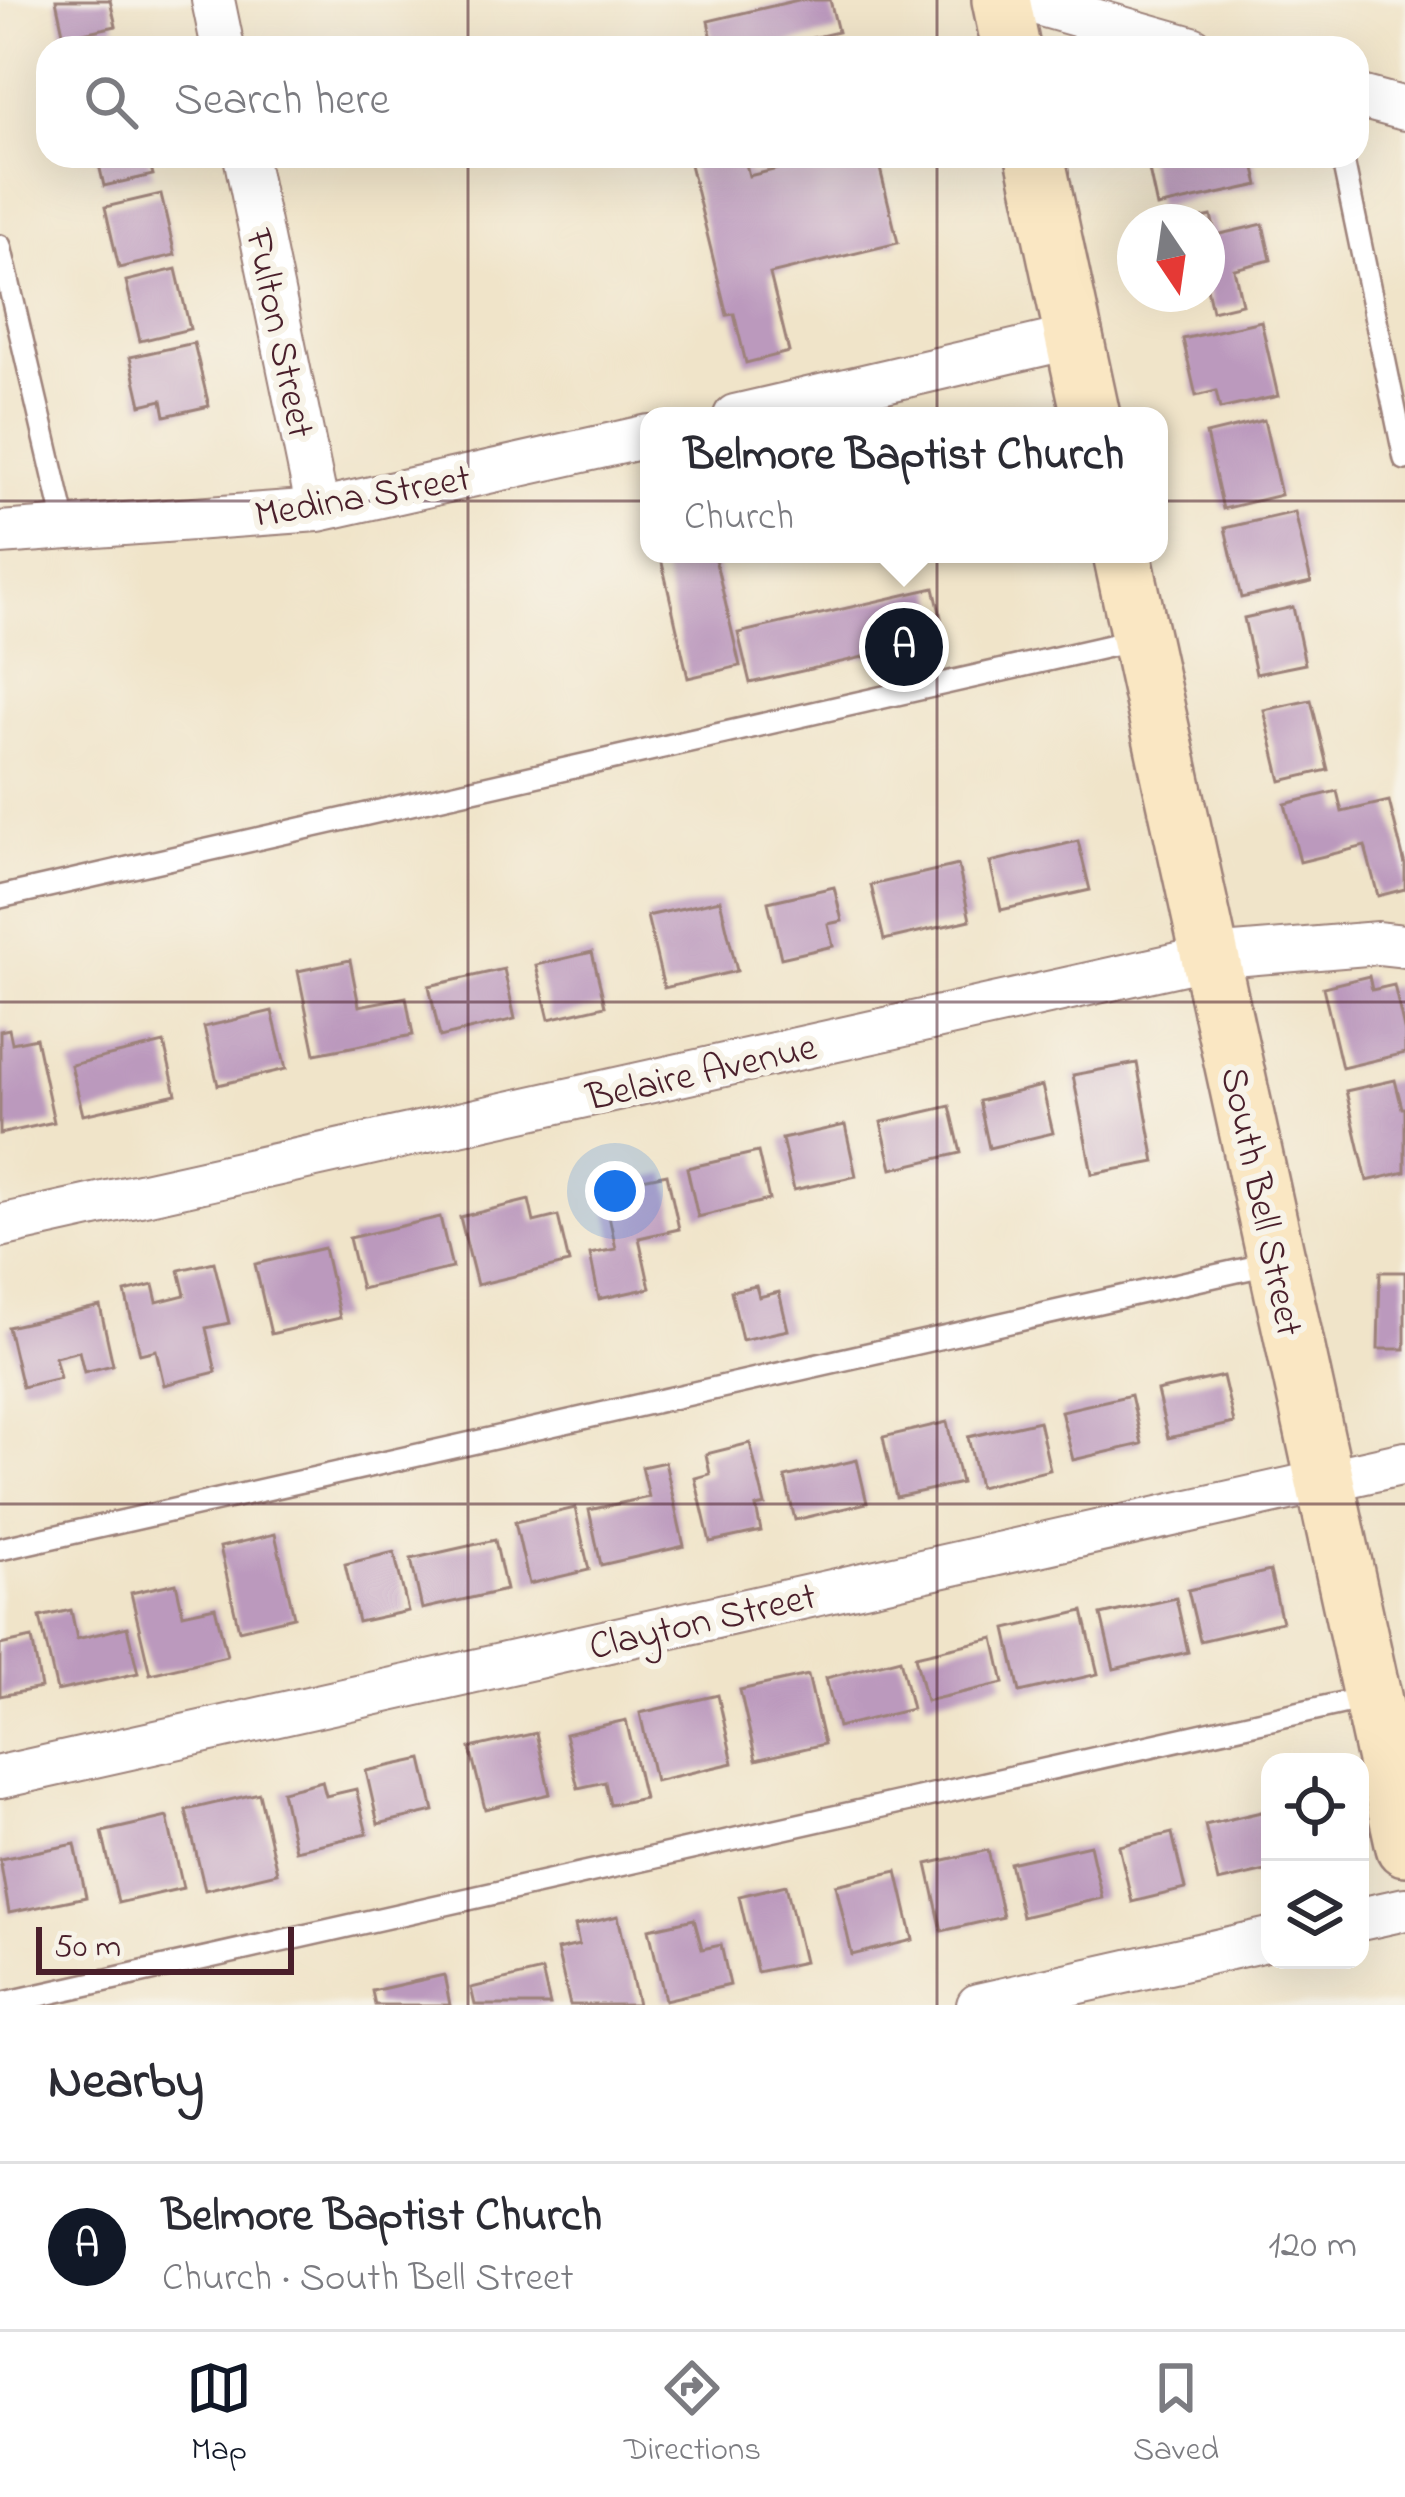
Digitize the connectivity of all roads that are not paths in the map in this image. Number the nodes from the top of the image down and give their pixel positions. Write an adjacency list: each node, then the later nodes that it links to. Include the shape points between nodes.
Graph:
1 (213, 0): 4 (street)
2 (1001, 0): 5 (main road)
3 (1024, 0): 6 (street)
4 (220, 36)
5 (1008, 36)
6 (1150, 36)
7 (1369, 99): 8 (street)
8 (1405, 110)
9 (247, 168): 18 (street, Fulton Street)
10 (1038, 168): 13 (main road)
11 (1344, 168): 17 (lane)
12 (0, 246): 19 (lane)
13 (1074, 338): 14 (street); 15 (main road)
14 (774, 407)
15 (1089, 407)
16 (640, 438): 18 (street, Medina Street)
17 (1405, 459)
18 (318, 510): 19 (street, Medina Street)
19 (66, 528): 20 (street, Medina Street)
20 (0, 533)
21 (1124, 563): 22 (main road, South Bell Street)
22 (1140, 639): 23 (lane); 25 (main road, South Bell Street)
23 (0, 898)
24 (1405, 946): 25 (street, Belaire Avenue)
25 (1210, 957): 26 (street, Belaire Avenue); 27 (main road, South Bell Street)
26 (0, 1226)
27 (1277, 1262): 29 (main road, South Bell Street); 30 (lane)
28 (1405, 1463): 29 (street, Clayton Street)
29 (1324, 1480): 31 (main road, South Bell Street); 32 (street, Clayton Street)
30 (0, 1550)
31 (1372, 1697): 33 (main road, South Bell Street); 37 (lane)
32 (0, 1777)
33 (1405, 1847)
34 (1405, 1909): 35 (street)
35 (1369, 1917)
36 (1261, 1942): 38 (street)
37 (0, 2004)
38 (978, 2005)

